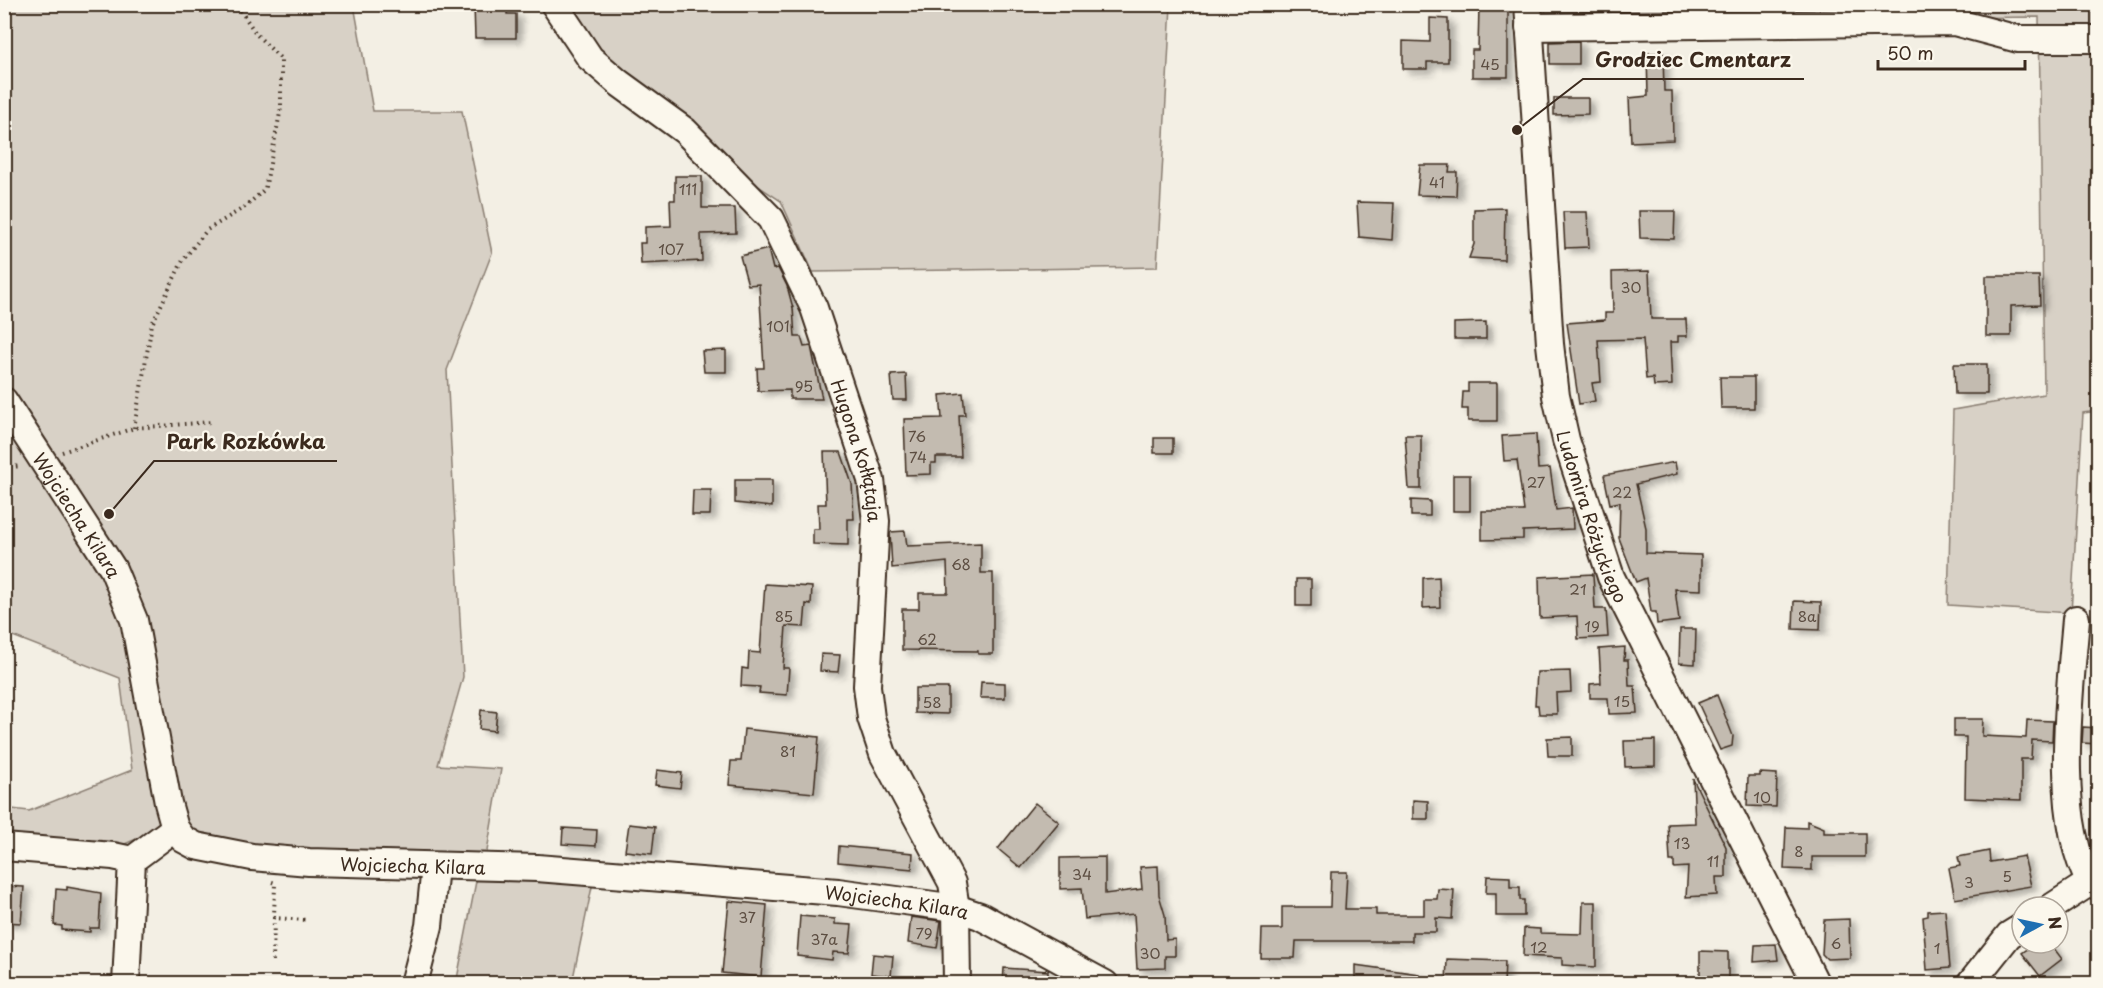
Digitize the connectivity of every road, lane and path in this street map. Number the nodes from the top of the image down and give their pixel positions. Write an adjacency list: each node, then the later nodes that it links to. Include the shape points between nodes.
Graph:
1 (201, 4): 7 (path, via 212,10 240,10 257,35 281,59 281,108 265,189 245,207 207,230 183,260 152,324)
2 (554, 4): 18 (street, Hugona Kołłątaja, via 590,58 685,130 771,219 799,271 871,480 876,521 867,686 871,718 883,754 952,883)
3 (1528, 16): 4 (street, via 1954,22 2018,39); 27 (street, Ludomira Różyckiego, via 1550,344 1566,440 1611,578)
4 (2098, 39)
5 (4, 401): 8 (street, Wojciecha Kilara)
6 (211, 422): 7 (path)
7 (134, 428): 8 (path)
8 (34, 463): 9 (path); 11 (street, Wojciecha Kilara, via 113,569 126,595)
9 (4, 468)
10 (2076, 619): 15 (street, via 2068,714 2068,789 2081,864)
11 (175, 828): 13 (street); 14 (street, Wojciecha Kilara, via 183,839 196,846 252,857)
12 (4, 847): 13 (street)
13 (132, 860): 23 (street)
14 (435, 866): 18 (street, Wojciecha Kilara, via 537,868 792,888); 24 (street, via 429,926)
15 (2095, 879): 17 (street)
16 (267, 881): 19 (path, via 275,883)
17 (2070, 895)
18 (956, 908): 25 (street, Hugona Kołłątaja); 26 (street, Wojciecha Kilara, via 980,916)
19 (274, 918): 20 (path); 22 (path)
20 (307, 920)
21 (2010, 935): 28 (street)
22 (273, 961)
23 (126, 984)
24 (414, 984)
25 (957, 984)
26 (1105, 984)
27 (1816, 984)
28 (1970, 984)

